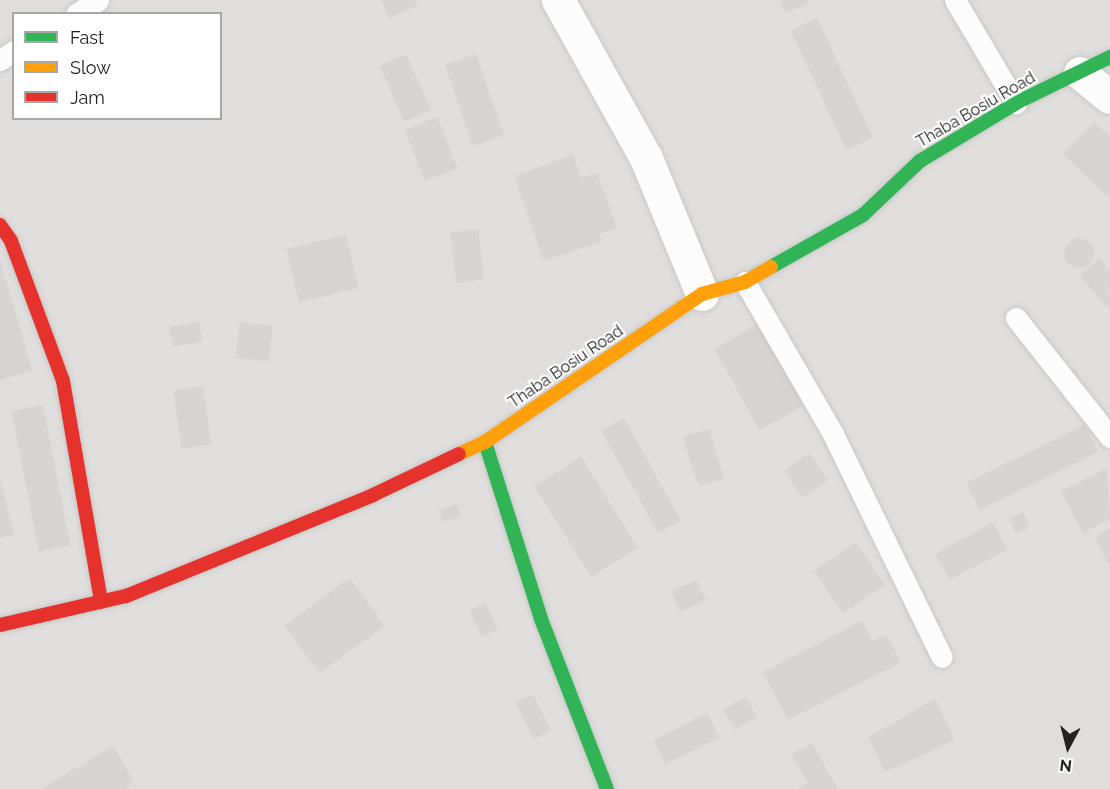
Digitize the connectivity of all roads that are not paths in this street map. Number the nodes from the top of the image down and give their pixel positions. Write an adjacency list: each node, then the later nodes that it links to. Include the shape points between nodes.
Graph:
1 (98, 0): 4 (lane)
2 (558, 0): 11 (street, via 646,158)
3 (955, 0): 8 (lane)
4 (79, 12)
5 (1110, 57): 6 (street, Thaba Bosiu Road)
6 (1080, 72): 7 (street); 8 (street, Thaba Bosiu Road)
7 (1110, 97)
8 (1016, 103): 10 (street, Thaba Bosiu Road, via 920,161 863,216)
9 (0, 225): 15 (street, via 11,242 63,381)
10 (745, 282): 11 (street, Thaba Bosiu Road); 17 (lane, via 833,434)
11 (702, 294): 14 (street, Thaba Bosiu Road)
12 (1016, 318): 13 (lane)
13 (1110, 437)
14 (485, 442): 15 (street, Thaba Bosiu Road, via 373,495); 18 (street, via 537,609)
15 (101, 602): 16 (street, Thaba Bosiu Road)
16 (0, 625)
17 (942, 657)
18 (607, 789)

